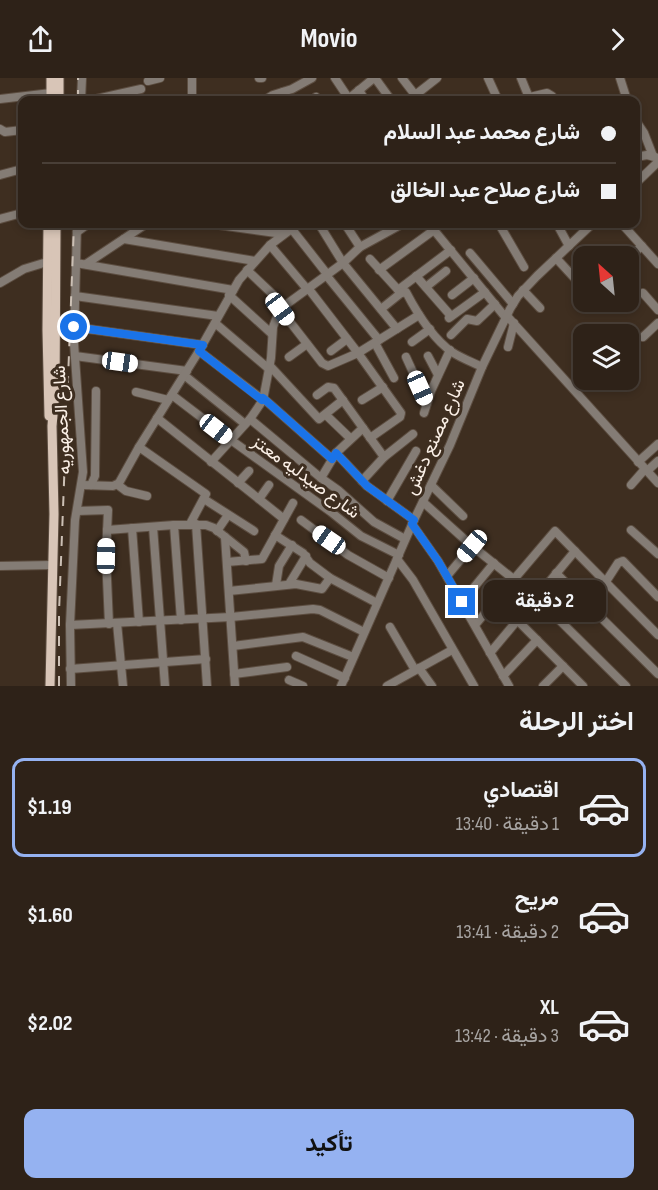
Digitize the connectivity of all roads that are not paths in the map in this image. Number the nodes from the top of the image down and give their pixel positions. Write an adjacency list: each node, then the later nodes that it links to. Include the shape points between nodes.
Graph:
1 (51, 78): 18 (main road)
2 (59, 78): 19 (main road)
3 (82, 78): 20 (street)
4 (160, 78): 14 (street)
5 (192, 78): 22 (street)
6 (312, 78): 17 (street)
7 (335, 78): 25 (street)
8 (374, 78): 16 (street); 28 (street)
9 (402, 78): 29 (street)
10 (437, 78): 30 (street)
11 (488, 78): 31 (street)
12 (521, 78): 32 (street)
13 (620, 78): 33 (street)
14 (148, 81)
15 (141, 89): 21 (street)
16 (358, 90): 26 (street); 27 (street)
17 (284, 92): 23 (street); 24 (street)
18 (51, 96)
19 (59, 96)
20 (81, 96)
21 (129, 96)
22 (192, 96)
23 (271, 96)
24 (286, 96)
25 (346, 96)
26 (352, 96)
27 (362, 96)
28 (388, 96)
29 (415, 96)
30 (418, 96)
31 (496, 96)
32 (529, 96)
33 (626, 96)
34 (18, 98): 35 (street)
35 (0, 99)
36 (640, 127): 40 (street)
37 (0, 129): 38 (street)
38 (18, 130)
39 (640, 157): 40 (street)
40 (656, 159): 43 (street)
41 (18, 169): 42 (street)
42 (0, 175)
43 (640, 178)
44 (18, 214): 45 (street)
45 (0, 219)
46 (48, 228): 74 (main road, شارع الجمهوريه)
47 (56, 228): 103 (main road, شارع الجمهوريه)
48 (77, 228): 75 (street, شارع الجمهوريه)
49 (141, 228): 63 (street)
50 (240, 228): 62 (street)
51 (292, 228): 62 (street)
52 (296, 228): 83 (street)
53 (322, 228): 76 (street)
54 (348, 228): 67 (street)
55 (395, 228): 67 (street)
56 (431, 228): 81 (street)
57 (433, 228): 69 (street)
58 (500, 228): 79 (street)
59 (559, 228): 65 (street)
60 (588, 228): 65 (street, شارع مصنع دغش)
61 (626, 228): 66 (street)
62 (282, 234): 64 (street)
63 (124, 239): 73 (street); 77 (street)
64 (270, 245): 73 (street); 89 (street)
65 (569, 246): 71 (street, شارع مصنع دغش)
66 (642, 246): 68 (street); 78 (street)
67 (360, 247): 76 (street)
68 (639, 249)
69 (451, 250): 84 (street); 86 (street)
70 (470, 253): 98 (street)
71 (556, 258): 85 (street); 90 (street, شارع مصنع دغش)
72 (370, 259): 81 (street)
73 (255, 261): 80 (street)
74 (47, 262): 87 (street); 103 (main road, شارع الجمهوريه)
75 (76, 262): 77 (street); 96 (street, شارع الجمهوريه)
76 (344, 263): 83 (street); 101 (street)
77 (86, 264): 91 (street)
78 (658, 264)
79 (524, 267)
80 (247, 270): 91 (street); 99 (street)
81 (379, 270): 92 (street)
82 (446, 271): 88 (street)
83 (326, 275): 89 (street); 116 (street)
84 (416, 276): 88 (street); 92 (street)
85 (573, 276)
86 (474, 278): 93 (street); 95 (street)
87 (0, 283)
88 (426, 287): 93 (street, via 450,317)
89 (307, 288): 99 (street); 115 (street)
90 (523, 290): 98 (street, شارع مصنع دغش); 100 (street)
91 (231, 292): 106 (street); 112 (street)
92 (400, 292): 101 (street); 104 (street, via 407,293)
93 (485, 292): 97 (street)
94 (643, 293): 102 (street)
95 (452, 295)
96 (75, 296): 106 (street); 109 (street, شارع الجمهوريه)
97 (495, 304): 105 (street); 113 (street, via 477,321 467,319)
98 (513, 304): 105 (street, شارع مصنع دغش)
99 (282, 307): 112 (street); 118 (street)
100 (540, 308)
101 (381, 309): 110 (street)
102 (658, 310)
103 (51, 312): 202 (main road, شارع الجمهوريه, via 47,396 52,426)
104 (419, 315): 110 (street); 111 (street)
105 (506, 317): 107 (street); 129 (street, شارع مصنع دغش)
106 (216, 320): 120 (street); 128 (street)
107 (514, 323): 119 (street); 158 (street)
108 (658, 323): 114 (street)
109 (74, 327): 120 (street); 124 (street, شارع الجمهوريه)
110 (397, 329): 116 (street)
111 (430, 329): 117 (street); 121 (street)
112 (272, 334): 128 (street)
113 (451, 335)
114 (643, 337)
115 (347, 339): 122 (street); 123 (street)
116 (377, 342): 123 (street); 132 (street)
117 (412, 342)
118 (307, 344): 123 (street, via 322,363 332,366); 126 (street)
119 (508, 347)
120 (201, 348): 130 (street); 138 (street)
121 (450, 350): 129 (street); 131 (street)
122 (331, 351)
123 (358, 353): 133 (street)
124 (75, 356): 130 (street); 166 (street, شارع الجمهوريه)
125 (428, 356): 131 (street)
126 (289, 357)
127 (406, 357): 141 (street)
128 (269, 367): 138 (street); 143 (street, via 319,419)
129 (482, 367): 168 (street, شارع مصنع دغش)
130 (186, 373): 137 (street); 145 (street)
131 (438, 375): 141 (street)
132 (394, 378)
133 (383, 387): 140 (street); 149 (street, via 400,417)
134 (96, 391): 166 (street, via 95,476)
135 (136, 392): 137 (street)
136 (317, 395): 139 (street, via 332,386)
137 (170, 398): 144 (street); 150 (street, شارع صيدليه معتز)
138 (263, 399): 145 (street); 154 (street)
139 (343, 400): 143 (street); 146 (street)
140 (362, 400)
141 (427, 403): 142 (street)
142 (424, 413)
143 (326, 414): 148 (street)
144 (157, 418): 152 (street); 157 (street)
145 (247, 422): 150 (street); 161 (street)
146 (363, 428): 148 (street); 149 (street)
147 (413, 435): 155 (street)
148 (350, 438): 154 (street)
149 (370, 438): 155 (street)
150 (231, 440): 157 (street); 198 (street, شارع صيدليه معتز, via 361,536)
151 (658, 444): 158 (street)
152 (139, 447): 165 (street); 171 (street, via 206,493)
153 (416, 451): 173 (street)
154 (334, 456): 161 (street); 162 (street)
155 (384, 457): 162 (street)
156 (658, 461): 159 (street)
157 (211, 462): 163 (street)
158 (638, 462): 159 (street)
159 (646, 470): 164 (street); 169 (street)
160 (249, 471): 163 (street)
161 (321, 478): 192 (street, via 374,522)
162 (363, 481): 173 (street)
163 (238, 483): 172 (street)
164 (658, 483)
165 (118, 484): 166 (street); 170 (street, via 125,491)
166 (86, 485): 176 (street, شارع الجمهوريه)
167 (269, 485): 172 (street)
168 (431, 485): 174 (street, شارع مصنع دغش); 178 (street)
169 (631, 485)
170 (147, 496)
171 (204, 499): 177 (street); 182 (street)
172 (259, 499): 179 (street)
173 (387, 501): 181 (street)
174 (423, 502): 181 (street, شارع مصنع دغش); 194 (street)
175 (293, 503): 179 (street)
176 (77, 511): 186 (street, via 108,510); 224 (street, شارع الجمهوريه)
177 (228, 515): 188 (street); 189 (street)
178 (463, 516)
179 (284, 519): 190 (street)
180 (301, 520): 207 (street, via 348,555)
181 (413, 522): 192 (street, شارع مصنع دغش); 205 (street)
182 (193, 524): 183 (street); 188 (street); 218 (street)
183 (174, 525): 184 (street); 219 (street)
184 (153, 526): 185 (street); 221 (street)
185 (132, 528): 186 (street); 222 (street)
186 (107, 530): 223 (street)
187 (631, 530): 196 (street)
188 (217, 531): 191 (street)
189 (254, 531)
190 (275, 535): 193 (street); 199 (street, via 262,559)
191 (225, 537): 199 (street, via 244,552); 200 (street)
192 (405, 539): 198 (street, شارع مصنع دغش)
193 (292, 545): 197 (street); 211 (street, via 277,570)
194 (472, 546): 201 (street); 205 (street)
195 (575, 551): 204 (street); 208 (street, via 556,531); 209 (street)
196 (658, 554)
197 (306, 556): 206 (street); 210 (street)
198 (398, 557): 207 (street, شارع مصنع دغش); 231 (street)
199 (246, 561): 200 (street)
200 (227, 562): 212 (street)
201 (494, 563): 208 (street); 215 (street)
202 (52, 565): 203 (street); 247 (main road, شارع الجمهوريه)
203 (0, 566)
204 (556, 573): 213 (street); 243 (street)
205 (447, 576): 215 (street)
206 (330, 578): 210 (street, via 322,589); 216 (street)
207 (389, 578): 216 (street, شارع مصنع دغش)
208 (514, 579): 213 (street); 225 (street)
209 (605, 583): 214 (street, via 623,561); 228 (street)
210 (289, 584): 211 (street)
211 (276, 585): 212 (street)
212 (229, 591): 217 (street)
213 (536, 597): 220 (street); 261 (street)
214 (658, 597)
215 (462, 602): 225 (street)
216 (377, 603): 227 (street, شارع مصنع دغش)
217 (231, 617): 218 (street); 227 (street, via 316,609); 230 (street)
218 (203, 619): 219 (street); 235 (street)
219 (181, 620): 221 (street)
220 (517, 620): 229 (street); 232 (street)
221 (160, 621): 222 (street); 236 (street)
222 (139, 622): 223 (street)
223 (113, 624): 224 (street); 237 (street)
224 (70, 625): 240 (street, شارع الجمهوريه)
225 (475, 625): 232 (street)
226 (390, 627): 241 (street)
227 (364, 632): 234 (street, شارع مصنع دغش)
228 (658, 635)
229 (537, 640): 238 (street); 244 (street)
230 (232, 646): 234 (street, via 303,637); 242 (street)
231 (452, 650): 241 (street); 257 (street)
232 (490, 653): 244 (street)
233 (296, 656): 246 (street)
234 (353, 657): 246 (street, شارع مصنع دغش)
235 (206, 659): 236 (street); 252 (street)
236 (163, 662): 237 (street); 250 (street)
237 (121, 665): 240 (street); 249 (street)
238 (563, 666): 259 (street); 260 (street)
239 (287, 667): 242 (street)
240 (70, 669): 248 (street, شارع الجمهوريه)
241 (417, 669): 255 (street); 256 (street)
242 (234, 674): 253 (street)
243 (658, 674)
244 (503, 676): 258 (street)
245 (289, 680): 254 (street)
246 (343, 683)
247 (50, 686)
248 (70, 686)
249 (123, 686)
250 (165, 686)
251 (200, 686): 252 (street)
252 (207, 686)
253 (235, 686)
254 (303, 686)
255 (387, 686)
256 (432, 686)
257 (474, 686)
258 (509, 686)
259 (543, 686)
260 (583, 686)
261 (626, 686)

